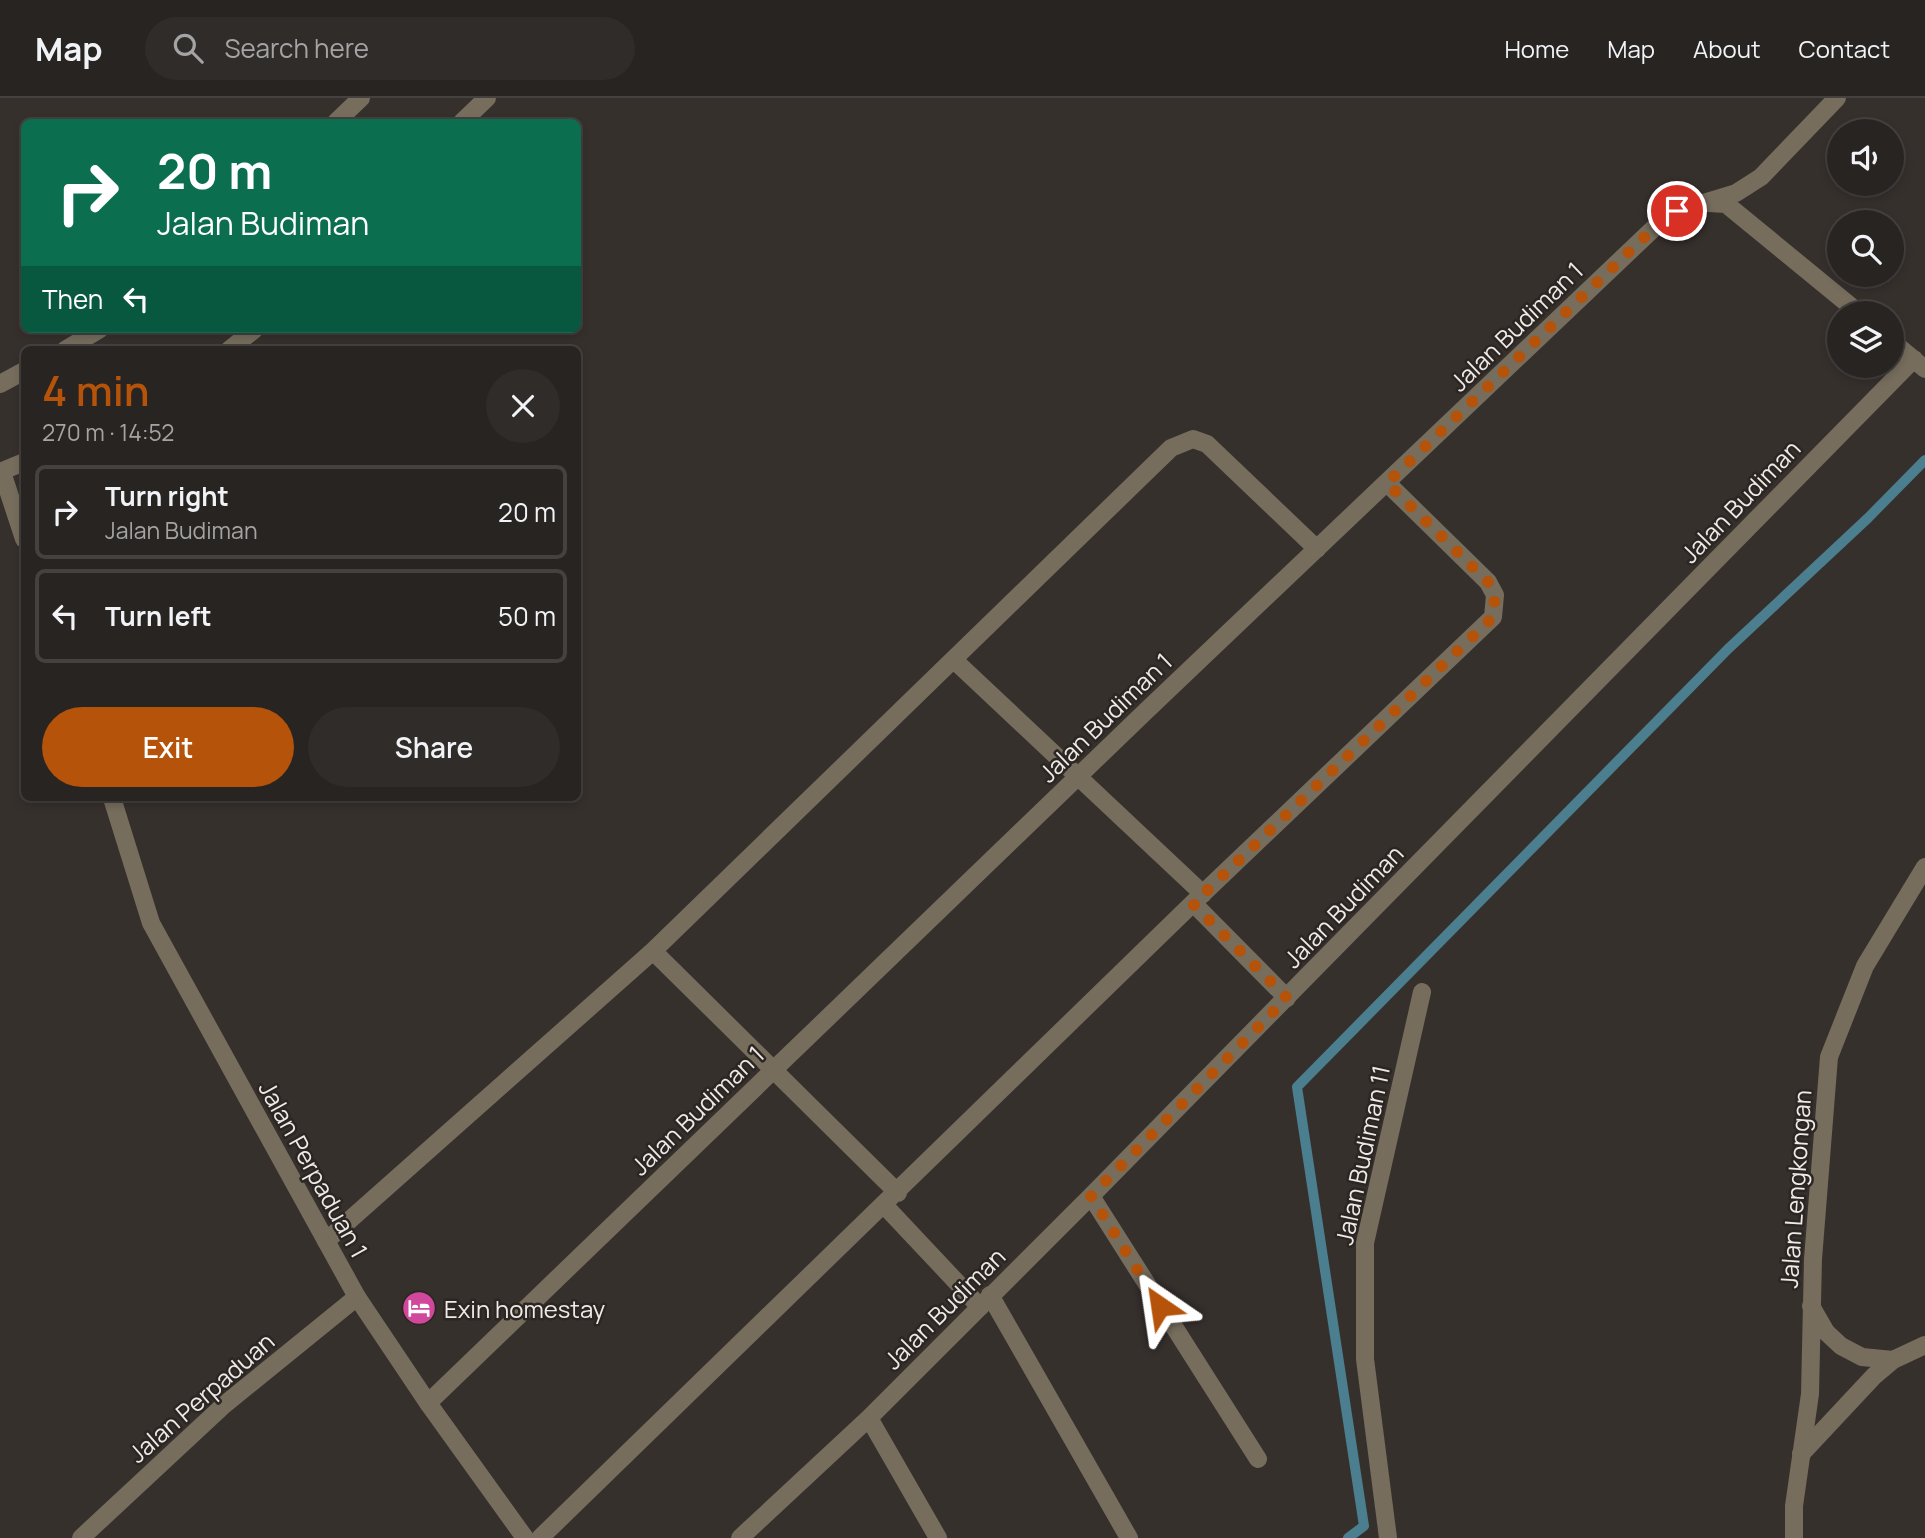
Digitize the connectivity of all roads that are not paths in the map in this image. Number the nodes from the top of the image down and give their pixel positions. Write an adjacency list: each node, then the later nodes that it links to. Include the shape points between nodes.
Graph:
1 (361, 98): 4 (street)
2 (487, 98): 5 (street)
3 (1837, 98): 6 (street, Jalan Budiman 1, via 1760,177 1736,192)
4 (339, 119)
5 (465, 119)
6 (1702, 202): 7 (street, via 1726,204); 18 (street, Jalan Budiman 1, via 1677,211 1654,228)
7 (1844, 301)
8 (93, 333): 10 (street)
9 (249, 333): 11 (street)
10 (72, 346)
11 (234, 346)
12 (1904, 351): 13 (street)
13 (1919, 364): 28 (street, Jalan Budiman)
14 (21, 373): 15 (street)
15 (0, 384)
16 (21, 463): 17 (street)
17 (1, 472): 19 (street)
18 (1387, 483): 20 (street, Jalan Budiman 1); 25 (street, via 1488,582 1495,595 1493,617)
19 (21, 530)
20 (1317, 549): 21 (street, via 1207,444 1184,441); 22 (street, Jalan Budiman 1)
21 (954, 660): 22 (street); 26 (street)
22 (1076, 778): 25 (street); 29 (street, Jalan Budiman 1)
23 (113, 801): 33 (street, Jalan Perpaduan 1, via 150,923)
24 (1925, 867): 36 (street, Jalan Lengkongan, via 1865,966 1829,1057)
25 (1198, 899): 28 (street); 30 (street)
26 (653, 951): 29 (street); 33 (street)
27 (1422, 992): 49 (street, Jalan Budiman 11, via 1365,1243 1364,1359)
28 (1287, 998): 31 (street, Jalan Budiman)
29 (774, 1070): 30 (street); 39 (street, Jalan Budiman 1)
30 (898, 1193): 32 (street)
31 (1091, 1196): 35 (street, Jalan Budiman); 42 (street)
32 (885, 1206): 35 (street); 46 (street)
33 (326, 1241): 34 (street, Jalan Perpaduan 1)
34 (357, 1297): 39 (street, Jalan Perpaduan 1); 44 (street, Jalan Perpaduan, via 224,1405)
35 (985, 1301): 40 (street, Jalan Budiman); 48 (street)
36 (1811, 1306): 38 (street, via 1826,1332 1841,1346 1862,1357); 41 (street, Jalan Lengkongan, via 1810,1394)
37 (1925, 1345): 38 (street)
38 (1893, 1360): 41 (street)
39 (428, 1403): 45 (street, Jalan Perpaduan 1)
40 (869, 1418): 43 (street, Jalan Budiman); 47 (street)
41 (1801, 1454): 50 (street, Jalan Lengkongan)
42 (1258, 1460)
43 (744, 1537)
44 (81, 1538)
45 (525, 1538)
46 (540, 1538)
47 (938, 1538)
48 (1129, 1538)
49 (1388, 1538)
50 (1794, 1538)

